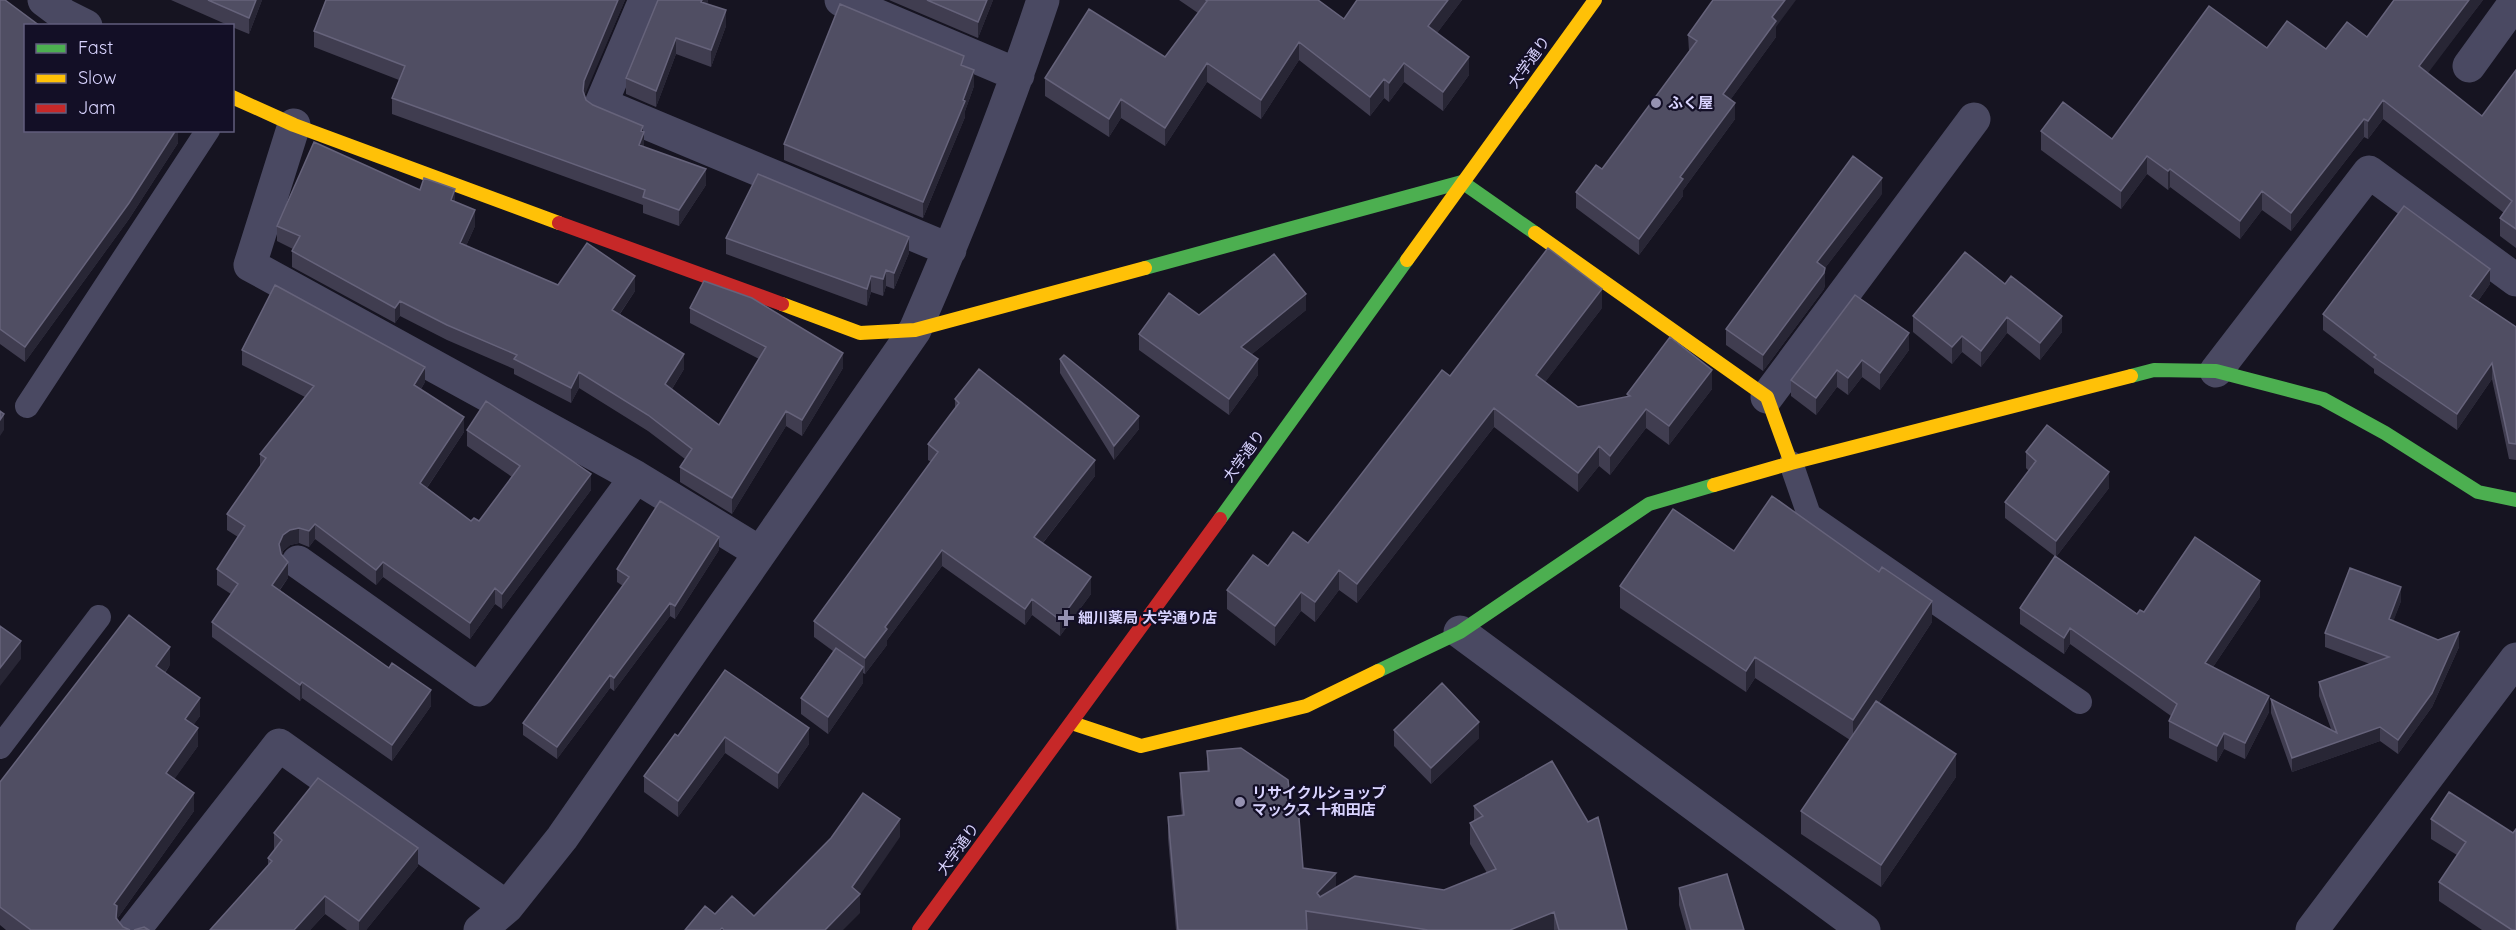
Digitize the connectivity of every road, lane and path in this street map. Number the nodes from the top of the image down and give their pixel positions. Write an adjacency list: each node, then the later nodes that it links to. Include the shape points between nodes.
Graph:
1 (44, 0): 7 (street)
2 (645, 0): 15 (street, via 602,104)
3 (841, 0): 9 (street)
4 (1043, 0): 9 (street)
5 (1595, 0): 14 (street, 大学通り)
6 (2516, 1): 8 (street)
7 (82, 24)
8 (2469, 66)
9 (1018, 75): 15 (street)
10 (234, 99): 12 (street)
11 (1974, 119): 19 (street)
12 (294, 125): 17 (street, via 860,333); 22 (street, via 250,265)
13 (206, 132): 20 (lane)
14 (1462, 182): 17 (street); 19 (street); 30 (street, 大学通り)
15 (950, 250): 17 (street)
16 (2516, 280): 18 (street, via 2369,172)
17 (915, 330): 24 (street)
18 (2216, 370): 21 (street, via 2154,370); 23 (street, via 2323,399 2478,492)
19 (1767, 397): 21 (street)
20 (27, 406)
21 (1791, 463): 27 (street, via 1649,504); 29 (lane, via 1809,515)
22 (636, 477): 24 (street); 25 (street, via 478,690)
23 (2516, 500)
24 (759, 552): 32 (street, via 562,838)
25 (298, 562)
26 (99, 616): 31 (lane)
27 (1460, 632): 30 (street, via 1306,706 1141,746); 36 (street)
28 (2516, 659): 37 (street)
29 (2080, 702)
30 (1072, 723): 35 (street, 大学通り)
31 (0, 747)
32 (507, 907): 33 (street, via 279,745); 34 (street)
33 (134, 930)
34 (480, 930)
35 (919, 930)
36 (1864, 930)
37 (2312, 930)

